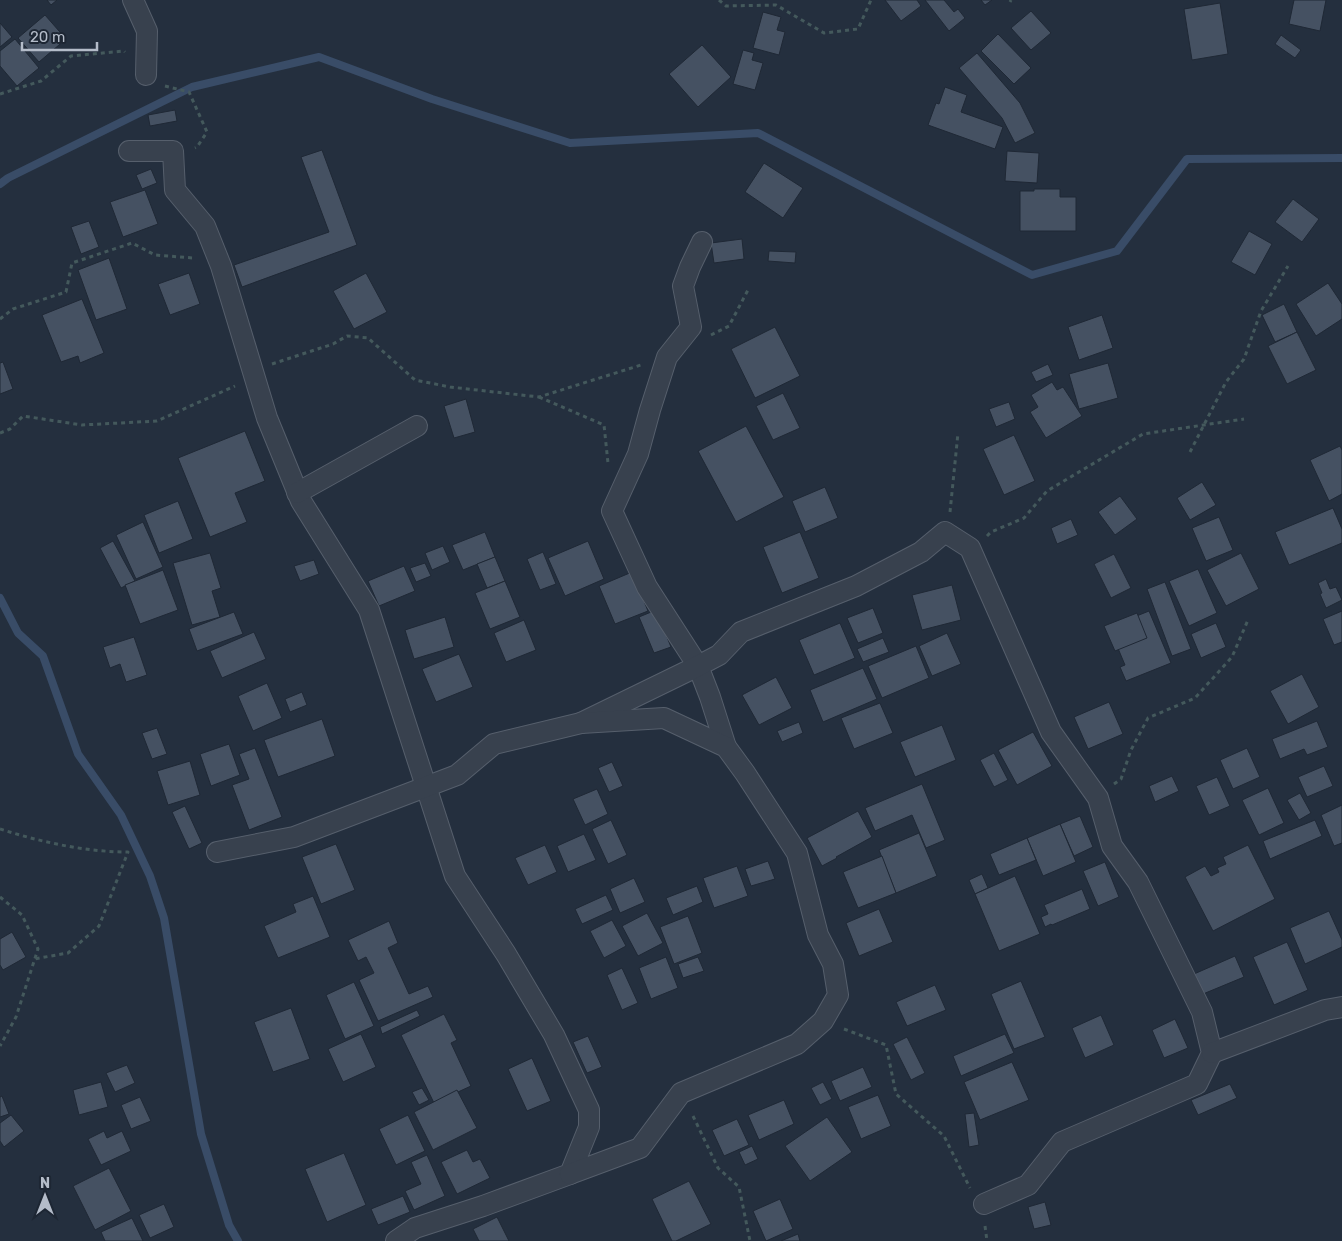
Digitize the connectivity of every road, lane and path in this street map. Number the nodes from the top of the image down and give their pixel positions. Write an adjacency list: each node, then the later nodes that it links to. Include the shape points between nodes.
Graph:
1 (134, 0): 4 (street, via 147,31)
2 (719, 0): 3 (path, via 726,6 776,5 824,33 858,30)
3 (870, 0)
4 (146, 75): 5 (path, via 124,51 71,56 40,81); 7 (path, via 153,83 190,92 207,132 197,148)
5 (0, 94)
6 (129, 151): 7 (street)
7 (173, 151): 9 (street, via 175,190 205,226)
8 (702, 242): 14 (street, via 683,286 691,327)
9 (218, 259): 12 (path, via 155,255 132,243 72,263 66,292 13,309); 15 (street)
10 (1288, 266): 18 (path, via 1261,311 1244,359 1226,382)
11 (749, 288): 13 (path, via 729,326)
12 (0, 319)
13 (711, 335)
14 (667, 357): 16 (path); 28 (street, via 638,454 612,510 647,587)
15 (254, 374): 16 (path, via 347,336 368,338 415,380); 20 (path, via 156,421 82,425 23,416 10,429); 24 (street, via 267,418)
16 (539, 397): 23 (path, via 604,425)
17 (1244, 419): 18 (path)
18 (1204, 425): 22 (path); 26 (path, via 1143,434 1047,491 1024,518 991,532)
19 (417, 426): 24 (street)
20 (0, 433)
21 (958, 433): 25 (path, via 952,508)
22 (1190, 452)
23 (609, 472)
24 (297, 493): 31 (street, via 369,610)
25 (945, 532): 26 (street); 28 (street, via 921,552 856,586 741,632 719,654)
26 (970, 548): 32 (street, via 1051,732)
27 (1248, 620): 32 (path, via 1232,657 1195,698 1148,718 1131,750 1121,779)
28 (698, 666): 29 (street); 30 (street)
29 (581, 723): 30 (street, via 664,718); 31 (street, via 494,744 456,775)
30 (726, 747): 38 (street, via 797,852 818,936 833,964 838,995)
31 (426, 787): 34 (street, via 294,837); 42 (street, via 455,876 554,1035 589,1110 589,1127)
32 (1098, 798): 40 (street, via 1112,846 1138,882 1202,1012)
33 (0, 830): 36 (path, via 69,846 128,852 99,926 68,953)
34 (217, 852)
35 (0, 897): 36 (path, via 22,915 38,949)
36 (34, 959): 39 (path, via 16,1017)
37 (1342, 1007): 40 (street, via 1325,1010)
38 (823, 1021): 41 (street, via 797,1044); 43 (path, via 886,1045 896,1094 944,1136 972,1192)
39 (0, 1046)
40 (1212, 1053): 43 (street, via 1197,1084 1062,1142 1028,1185)
41 (681, 1093): 42 (street, via 640,1148); 45 (path, via 718,1168 739,1187)
42 (570, 1174): 44 (street, via 415,1228)
43 (984, 1204)
44 (396, 1241)
45 (750, 1241)

